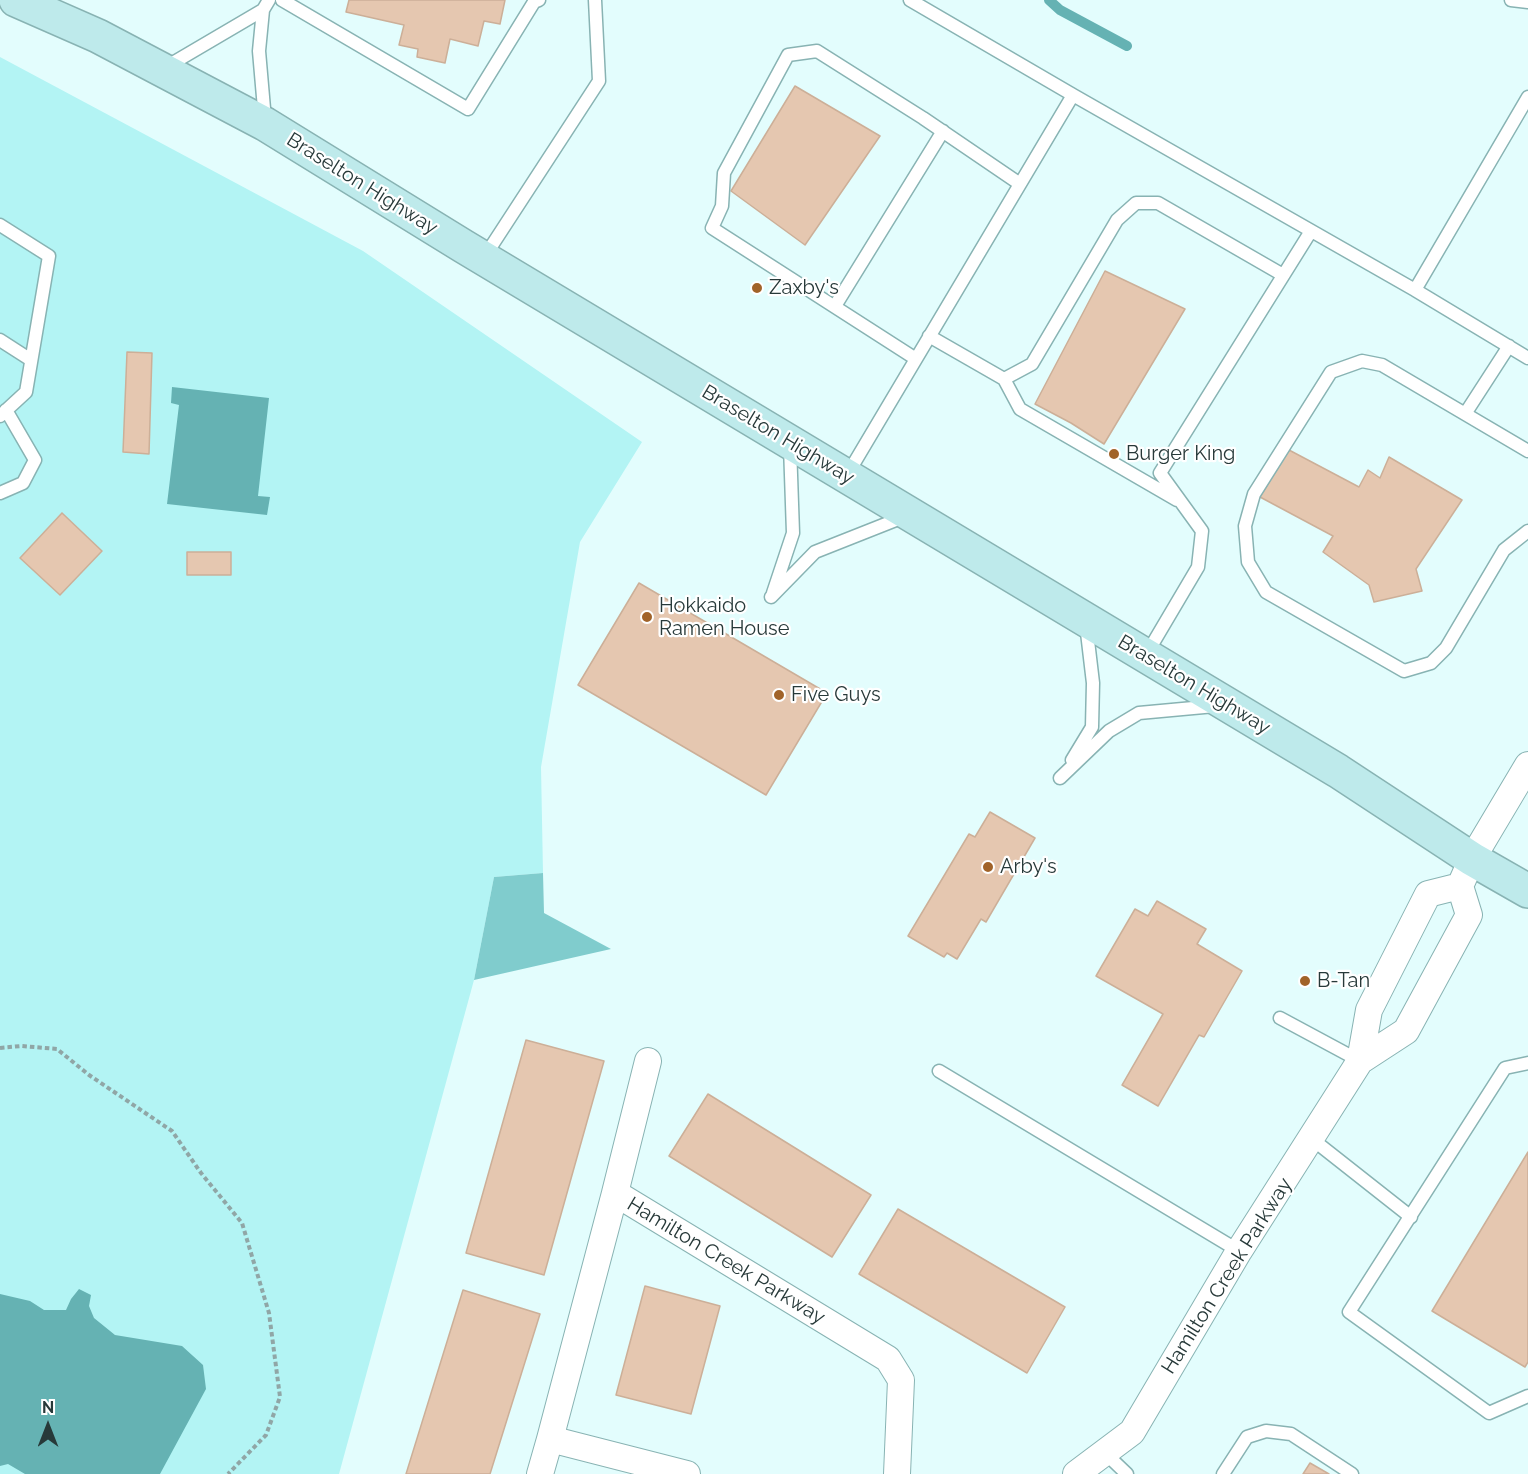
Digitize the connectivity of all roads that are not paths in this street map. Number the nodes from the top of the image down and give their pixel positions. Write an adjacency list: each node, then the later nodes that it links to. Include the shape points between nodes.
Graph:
1 (16, 0): 9 (main road, Braselton Highway)
2 (282, 0): 3 (lane, via 468,109 534,2)
3 (539, 0)
4 (595, 0): 17 (lane, via 598,81)
5 (910, 0): 10 (lane)
6 (1511, 0): 7 (lane)
7 (1528, 2)
8 (266, 5): 9 (lane); 12 (lane, via 259,51)
9 (163, 69): 12 (main road, Braselton Highway)
10 (1073, 95): 14 (lane); 16 (lane)
11 (1528, 97): 19 (lane)
12 (265, 124): 17 (main road, Braselton Highway)
13 (943, 131): 14 (lane); 20 (lane); 20 (lane, via 817,51 788,55 724,173 722,206 712,228)
14 (1020, 184): 21 (lane)
15 (0, 225): 26 (lane, via 49,256)
16 (1311, 231): 18 (lane); 19 (lane)
17 (483, 258): 30 (main road, Braselton Highway)
18 (1283, 275): 27 (lane, via 1158,203 1136,203 1117,220 1032,364); 34 (lane, via 1160,473)
19 (1415, 291): 23 (lane)
20 (835, 306): 25 (lane)
21 (929, 336): 25 (lane); 27 (lane)
22 (0, 340): 26 (lane)
23 (1509, 346): 24 (lane); 29 (lane)
24 (1528, 358)
25 (916, 359): 32 (lane)
26 (31, 360): 28 (lane, via 26,392)
27 (1004, 379): 34 (lane, via 1020,409)
28 (3, 413): 33 (lane, via 34,460 23,483)
29 (1465, 414): 31 (lane); 36 (lane, via 1382,365 1362,361 1331,372 1254,494 1245,526 1248,562 1266,592 1404,670 1431,663 1446,648 1504,550)
30 (790, 441): 32 (main road, Braselton Highway); 35 (lane, via 793,533 771,597 815,552)
31 (1528, 451)
32 (846, 476): 35 (main road, Braselton Highway)
33 (0, 493)
34 (1182, 503): 38 (lane, via 1202,531 1198,567)
35 (910, 514): 37 (main road, Braselton Highway)
36 (1528, 531)
37 (1086, 620): 38 (main road, Braselton Highway); 39 (lane, via 1093,683 1092,727 1060,778 1108,731 1139,713)
38 (1146, 656): 39 (main road, Braselton Highway)
39 (1227, 705): 41 (main road, Braselton Highway, via 1338,771)
40 (1528, 765): 41 (street)
41 (1466, 872): 42 (main road, Braselton Highway); 45 (street, Hamilton Creek Parkway, via 1428,894 1369,1010); 45 (street, Hamilton Creek Parkway, via 1469,915 1406,1032)
42 (1528, 891)
43 (1280, 1018): 45 (lane)
44 (648, 1061): 49 (street)
45 (1360, 1062): 48 (street, Hamilton Creek Parkway)
46 (1528, 1063): 50 (lane, via 1505,1068)
47 (939, 1071): 51 (lane)
48 (1312, 1139): 50 (lane); 51 (street, Hamilton Creek Parkway)
49 (615, 1193): 53 (street, Hamilton Creek Parkway); 57 (street, Hamilton Creek Parkway, via 888,1359 901,1380)
50 (1411, 1217): 52 (lane, via 1350,1312 1489,1413)
51 (1239, 1251): 54 (street, Hamilton Creek Parkway, via 1132,1432)
52 (1528, 1396)
53 (550, 1439): 55 (street, Hamilton Creek Parkway); 56 (street)
54 (1104, 1452): 58 (street, Hamilton Creek Parkway); 59 (lane)
55 (540, 1474)
56 (687, 1474)
57 (897, 1474)
58 (1076, 1474)
59 (1127, 1474)
60 (1223, 1474): 61 (lane, via 1247,1437 1266,1431 1291,1434)
61 (1352, 1474)

